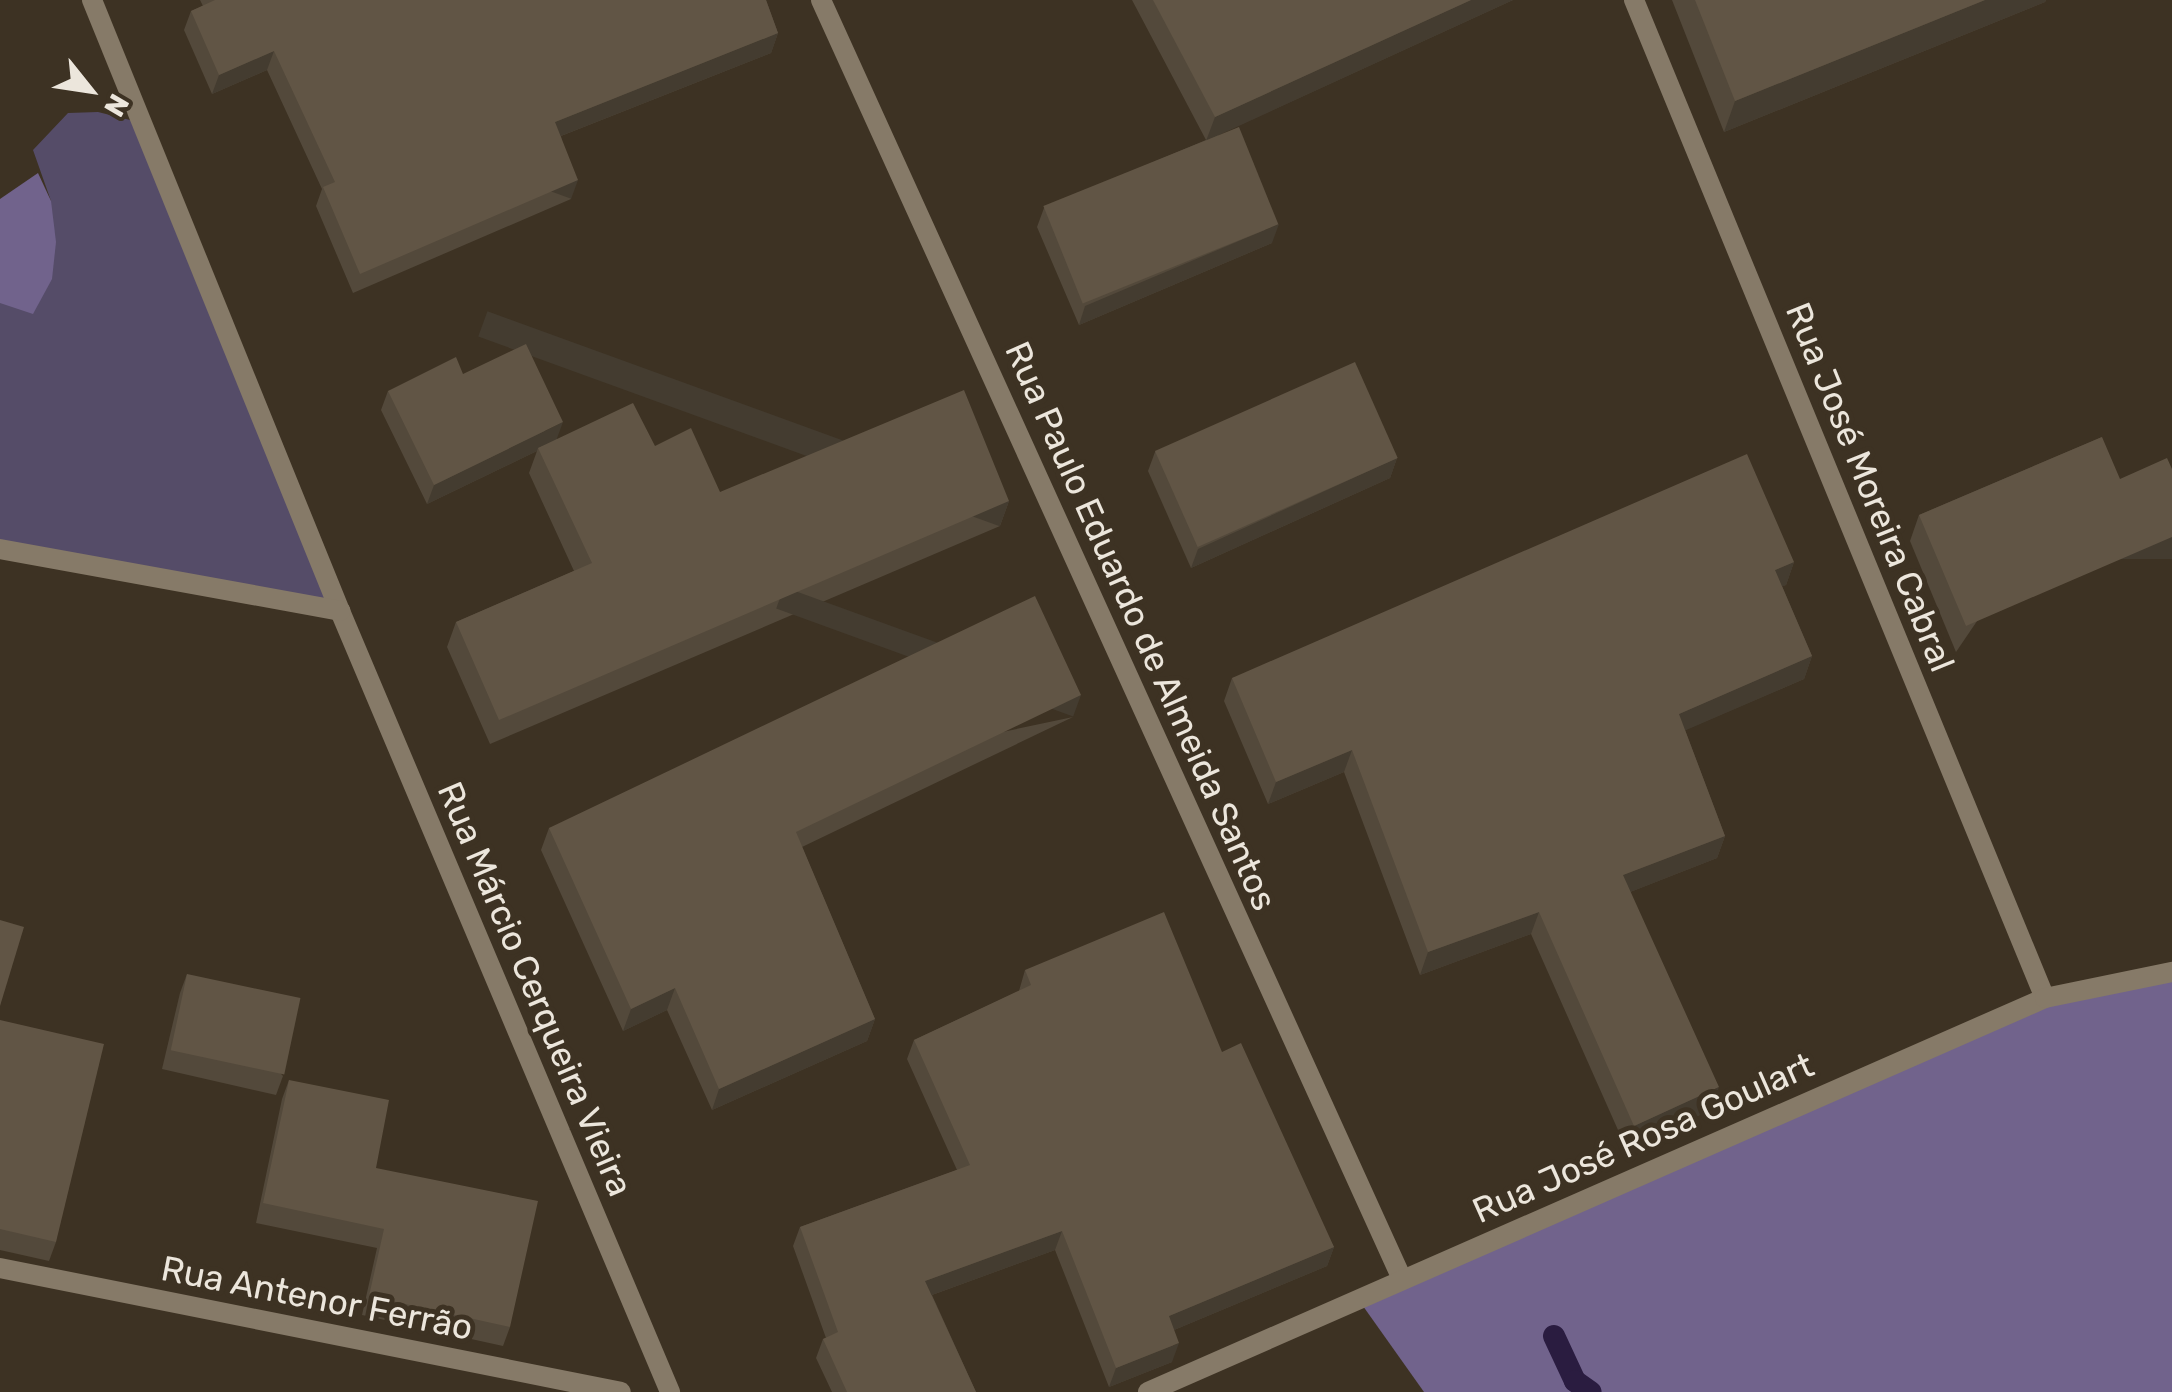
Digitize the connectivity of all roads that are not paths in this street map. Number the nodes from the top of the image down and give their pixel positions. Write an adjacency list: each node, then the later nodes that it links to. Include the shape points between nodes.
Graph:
1 (92, 0): 5 (street, Rua Márcio Cerqueira Vieira)
2 (820, 0): 9 (street, Rua Paulo Eduardo de Almeida Santos)
3 (1634, 0): 7 (street, Rua José Moreira Cabral)
4 (0, 549): 5 (street)
5 (340, 611): 11 (street, Rua Márcio Cerqueira Vieira)
6 (2172, 972): 7 (street, Rua José Rosa Goulart)
7 (2045, 998): 9 (street, Rua José Rosa Goulart)
8 (0, 1268): 10 (street, Rua Antenor Ferrão)
9 (1402, 1279): 12 (street, Rua José Rosa Goulart)
10 (621, 1392)
11 (670, 1392)
12 (1148, 1392)

